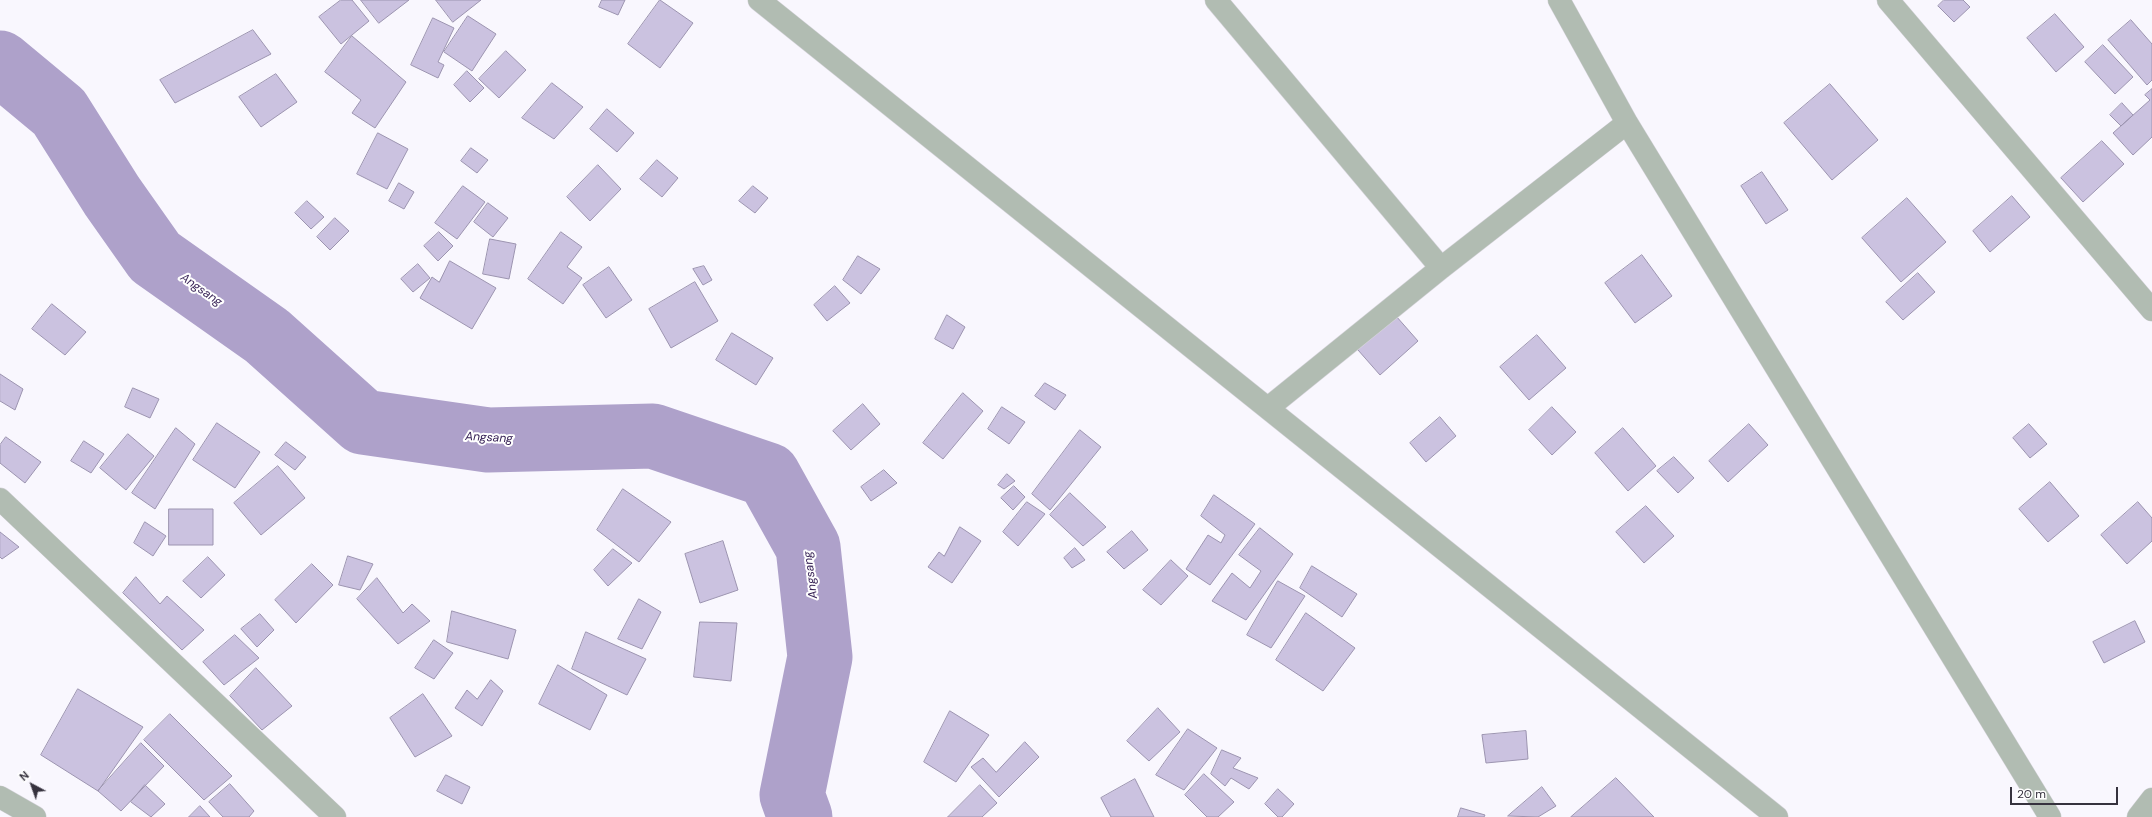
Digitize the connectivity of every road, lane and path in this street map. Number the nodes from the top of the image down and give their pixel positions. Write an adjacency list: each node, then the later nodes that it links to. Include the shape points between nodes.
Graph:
1 (759, 0): 8 (street)
2 (1216, 0): 6 (street)
3 (1559, 0): 5 (street)
4 (1888, 0): 7 (street)
5 (1627, 123): 6 (street); 15 (street)
6 (1441, 268): 8 (street)
7 (2152, 310)
8 (1268, 408): 14 (street)
9 (0, 499): 13 (street)
10 (0, 797): 12 (street)
11 (2152, 798): 16 (street)
12 (35, 817)
13 (335, 817)
14 (1777, 817)
15 (2050, 817)
16 (2138, 817)

